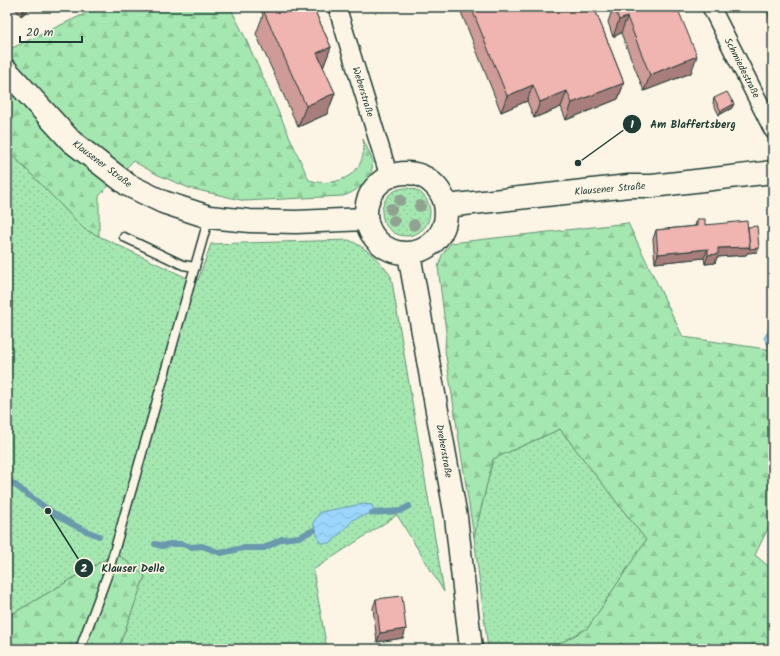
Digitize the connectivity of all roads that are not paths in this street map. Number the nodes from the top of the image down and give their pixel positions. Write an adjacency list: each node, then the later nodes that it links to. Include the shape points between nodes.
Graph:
1 (337, 7): 6 (street, Weberstraße)
2 (711, 7): 4 (street, Schmiedestraße)
3 (7, 71): 8 (main road, Klausener Straße, via 71,141 128,185 163,202)
4 (773, 130)
5 (773, 172): 7 (main road, Klausener Straße)
6 (389, 176): 7 (main road, via 410,173 425,177 438,187); 9 (main road, via 371,194 366,206)
7 (446, 206): 11 (main road, via 446,220 442,233 422,251)
8 (209, 217): 9 (main road, Klausener Straße, via 296,222); 12 (lane)
9 (366, 218): 11 (main road, via 373,235 385,248)
10 (124, 237): 12 (lane, via 183,265)
11 (408, 254): 14 (main road, Dreherstraße, via 456,517)
12 (195, 267): 13 (lane, via 108,573)
13 (80, 649)
14 (471, 649)

